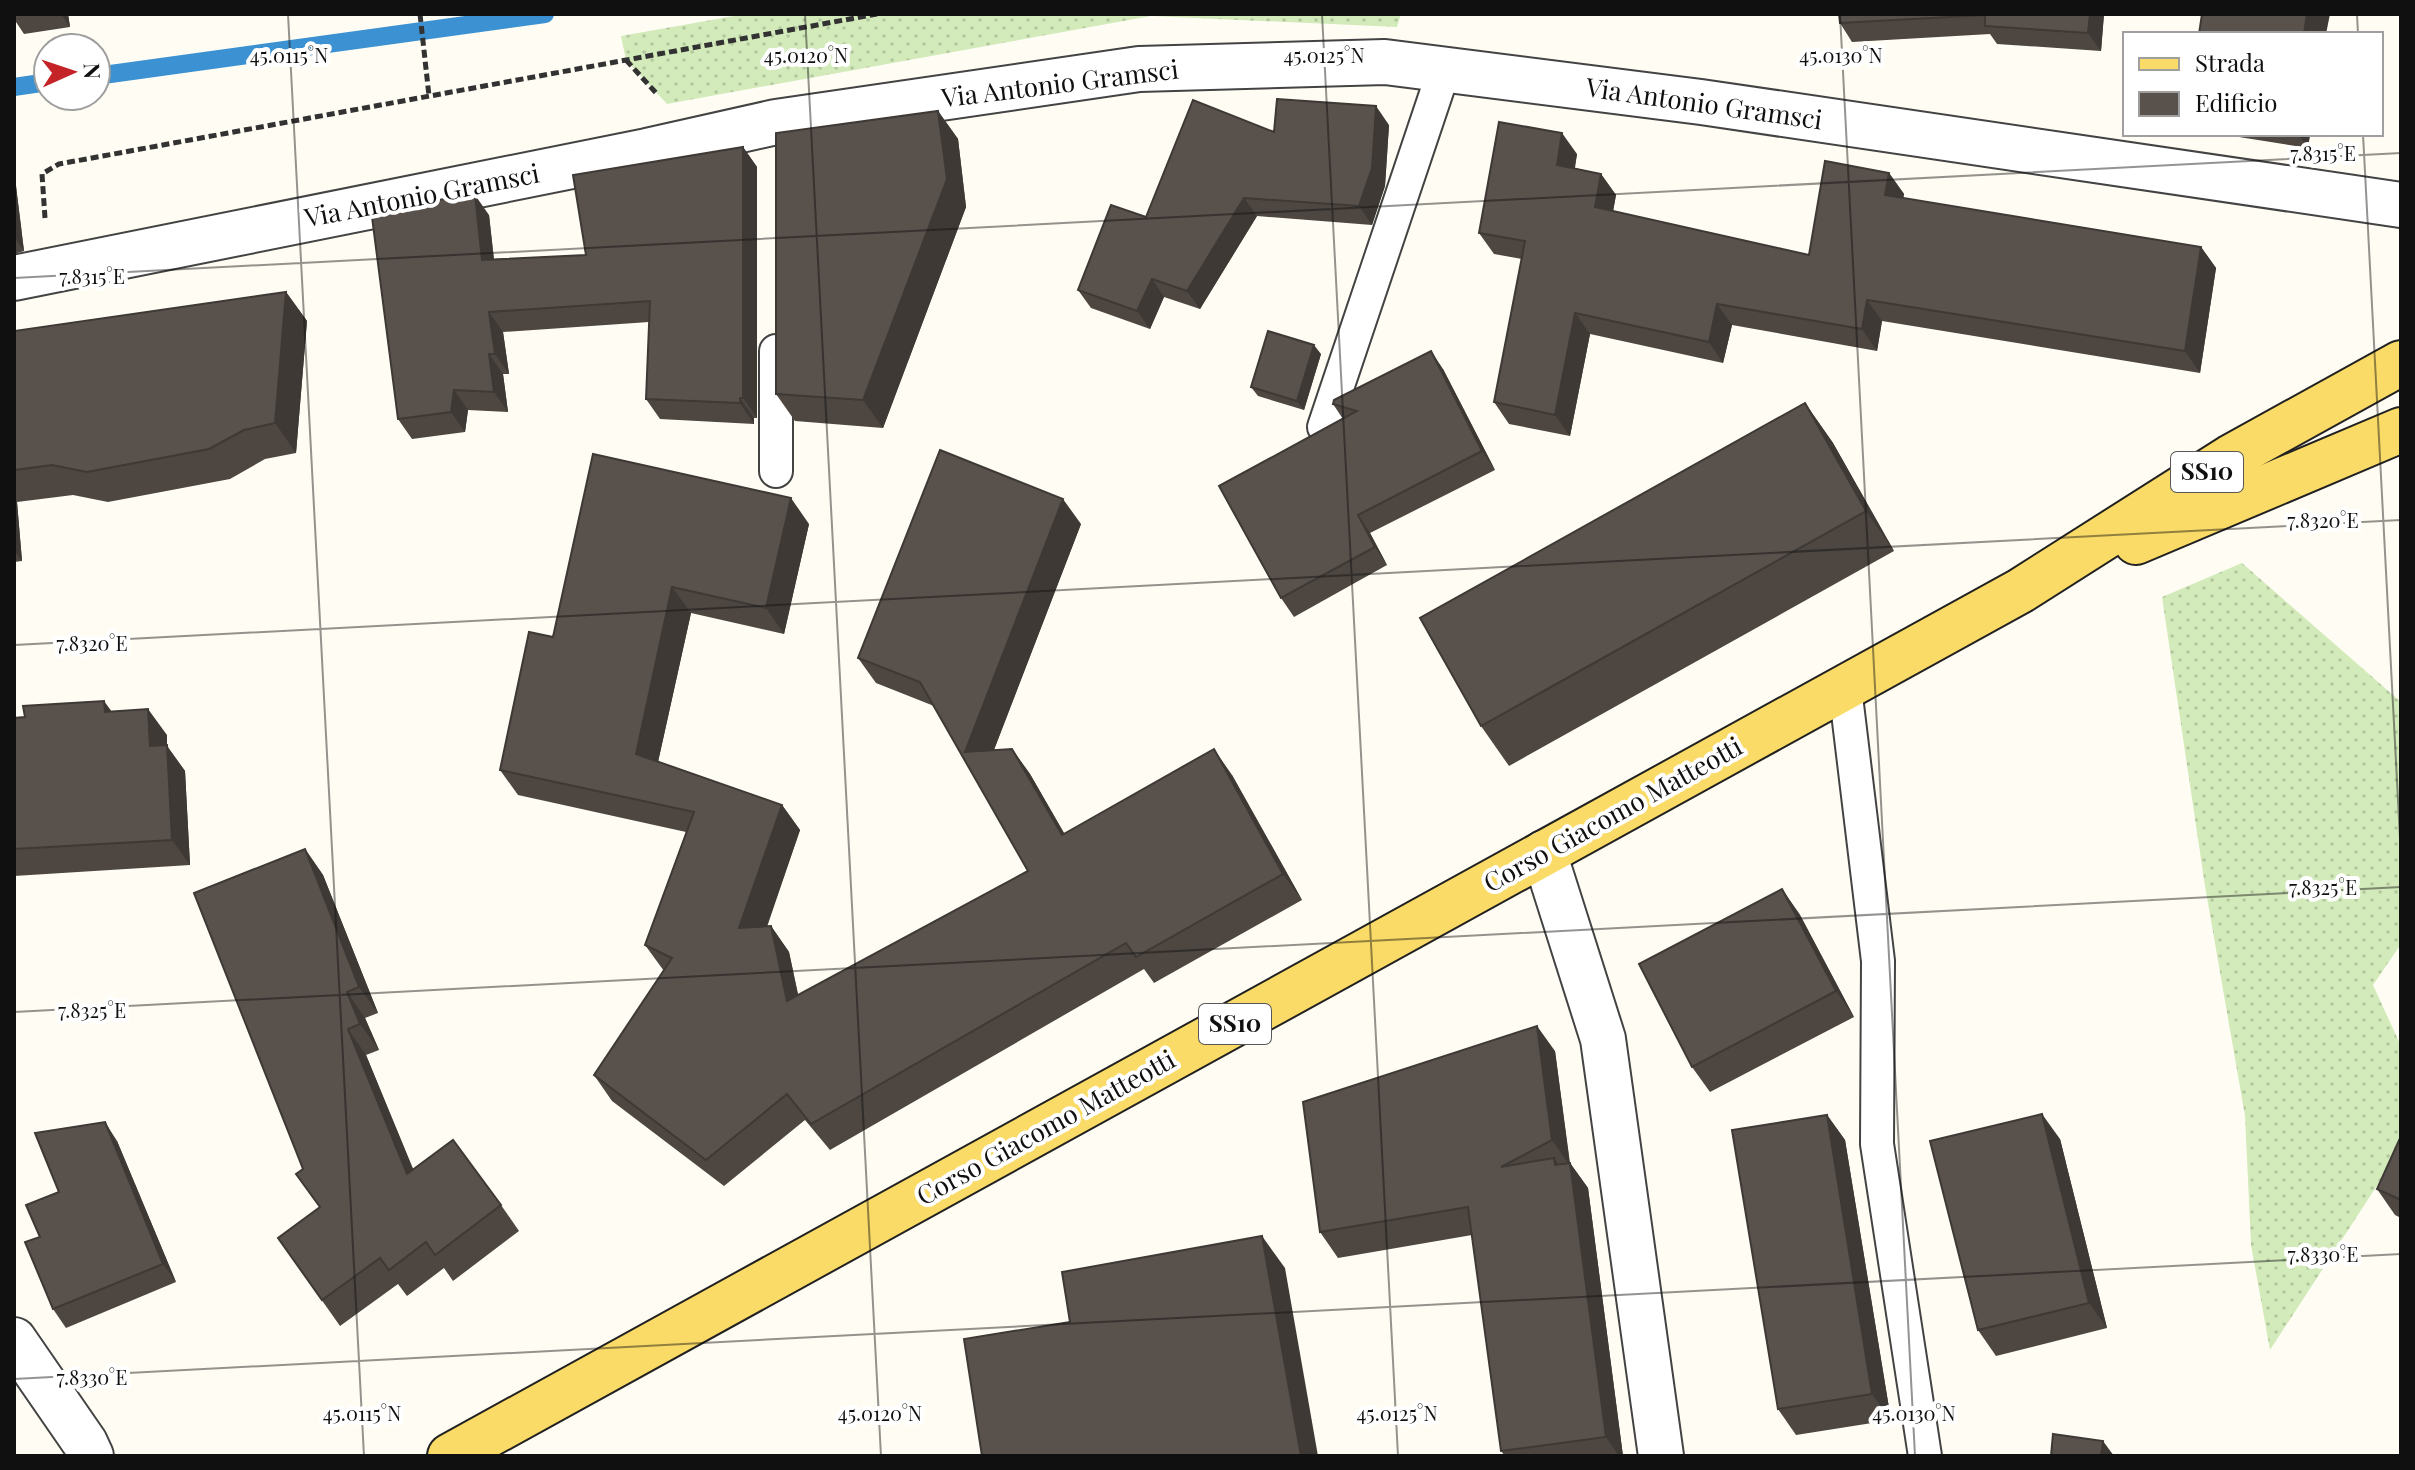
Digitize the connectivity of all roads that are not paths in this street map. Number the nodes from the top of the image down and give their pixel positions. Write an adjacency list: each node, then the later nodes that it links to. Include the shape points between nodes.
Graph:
1 (1444, 70): 2 (street, Via Antonio Gramsci, via 1701,102); 3 (street, Via Antonio Gramsci, via 1385,62 1139,69 776,138 631,154); 6 (lane)
2 (2401, 205)
3 (31, 274)
4 (776, 329): 8 (lane)
5 (2401, 363): 9 (main road, Corso Giacomo Matteotti / SS10, via 2231,457)
6 (1324, 427)
7 (2401, 430): 9 (main road, Corso Giacomo Matteotti / SS10)
8 (776, 471)
9 (2020, 591): 10 (main road, Corso Giacomo Matteotti / SS10)
10 (1845, 688): 11 (main road, Corso Giacomo Matteotti / SS10); 16 (lane, via 1878,961 1877,1144)
11 (1544, 853): 14 (main road, Corso Giacomo Matteotti / SS10); 15 (street, via 1603,1039)
12 (14, 1340): 13 (street)
13 (91, 1456)
14 (450, 1456)
15 (1661, 1456)
16 (1925, 1456)

